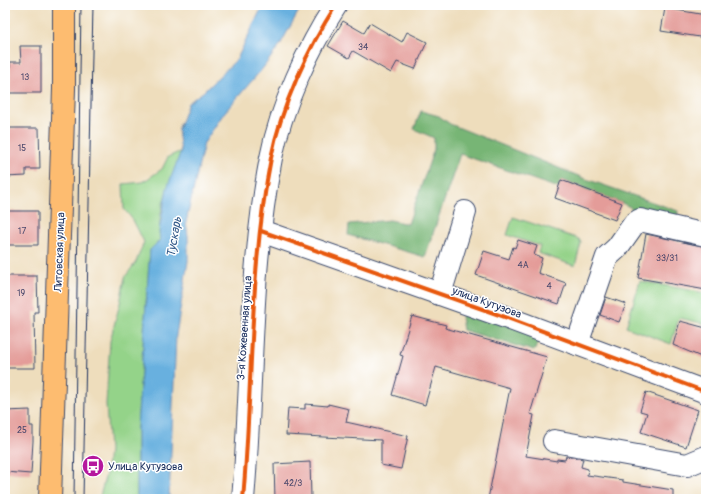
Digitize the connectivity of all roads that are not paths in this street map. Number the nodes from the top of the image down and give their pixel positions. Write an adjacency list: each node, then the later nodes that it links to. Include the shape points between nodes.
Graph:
1 (64, 5): 11 (main road, Литовская улица, via 64,97)
2 (336, 5): 4 (street, 3-я Кожевенная улица, via 322,27 287,101 271,156)
3 (465, 212): 6 (street)
4 (261, 231): 6 (street, улица Кутузова); 12 (street, 3-я Кожевенная улица, via 253,316)
5 (706, 235): 7 (street, via 640,220 634,224 617,248 607,257)
6 (440, 294): 7 (street, улица Кутузова)
7 (577, 344): 8 (street, улица Кутузова)
8 (706, 392)
9 (554, 441): 10 (street, via 687,465)
10 (706, 457)
11 (50, 499)
12 (243, 499)

